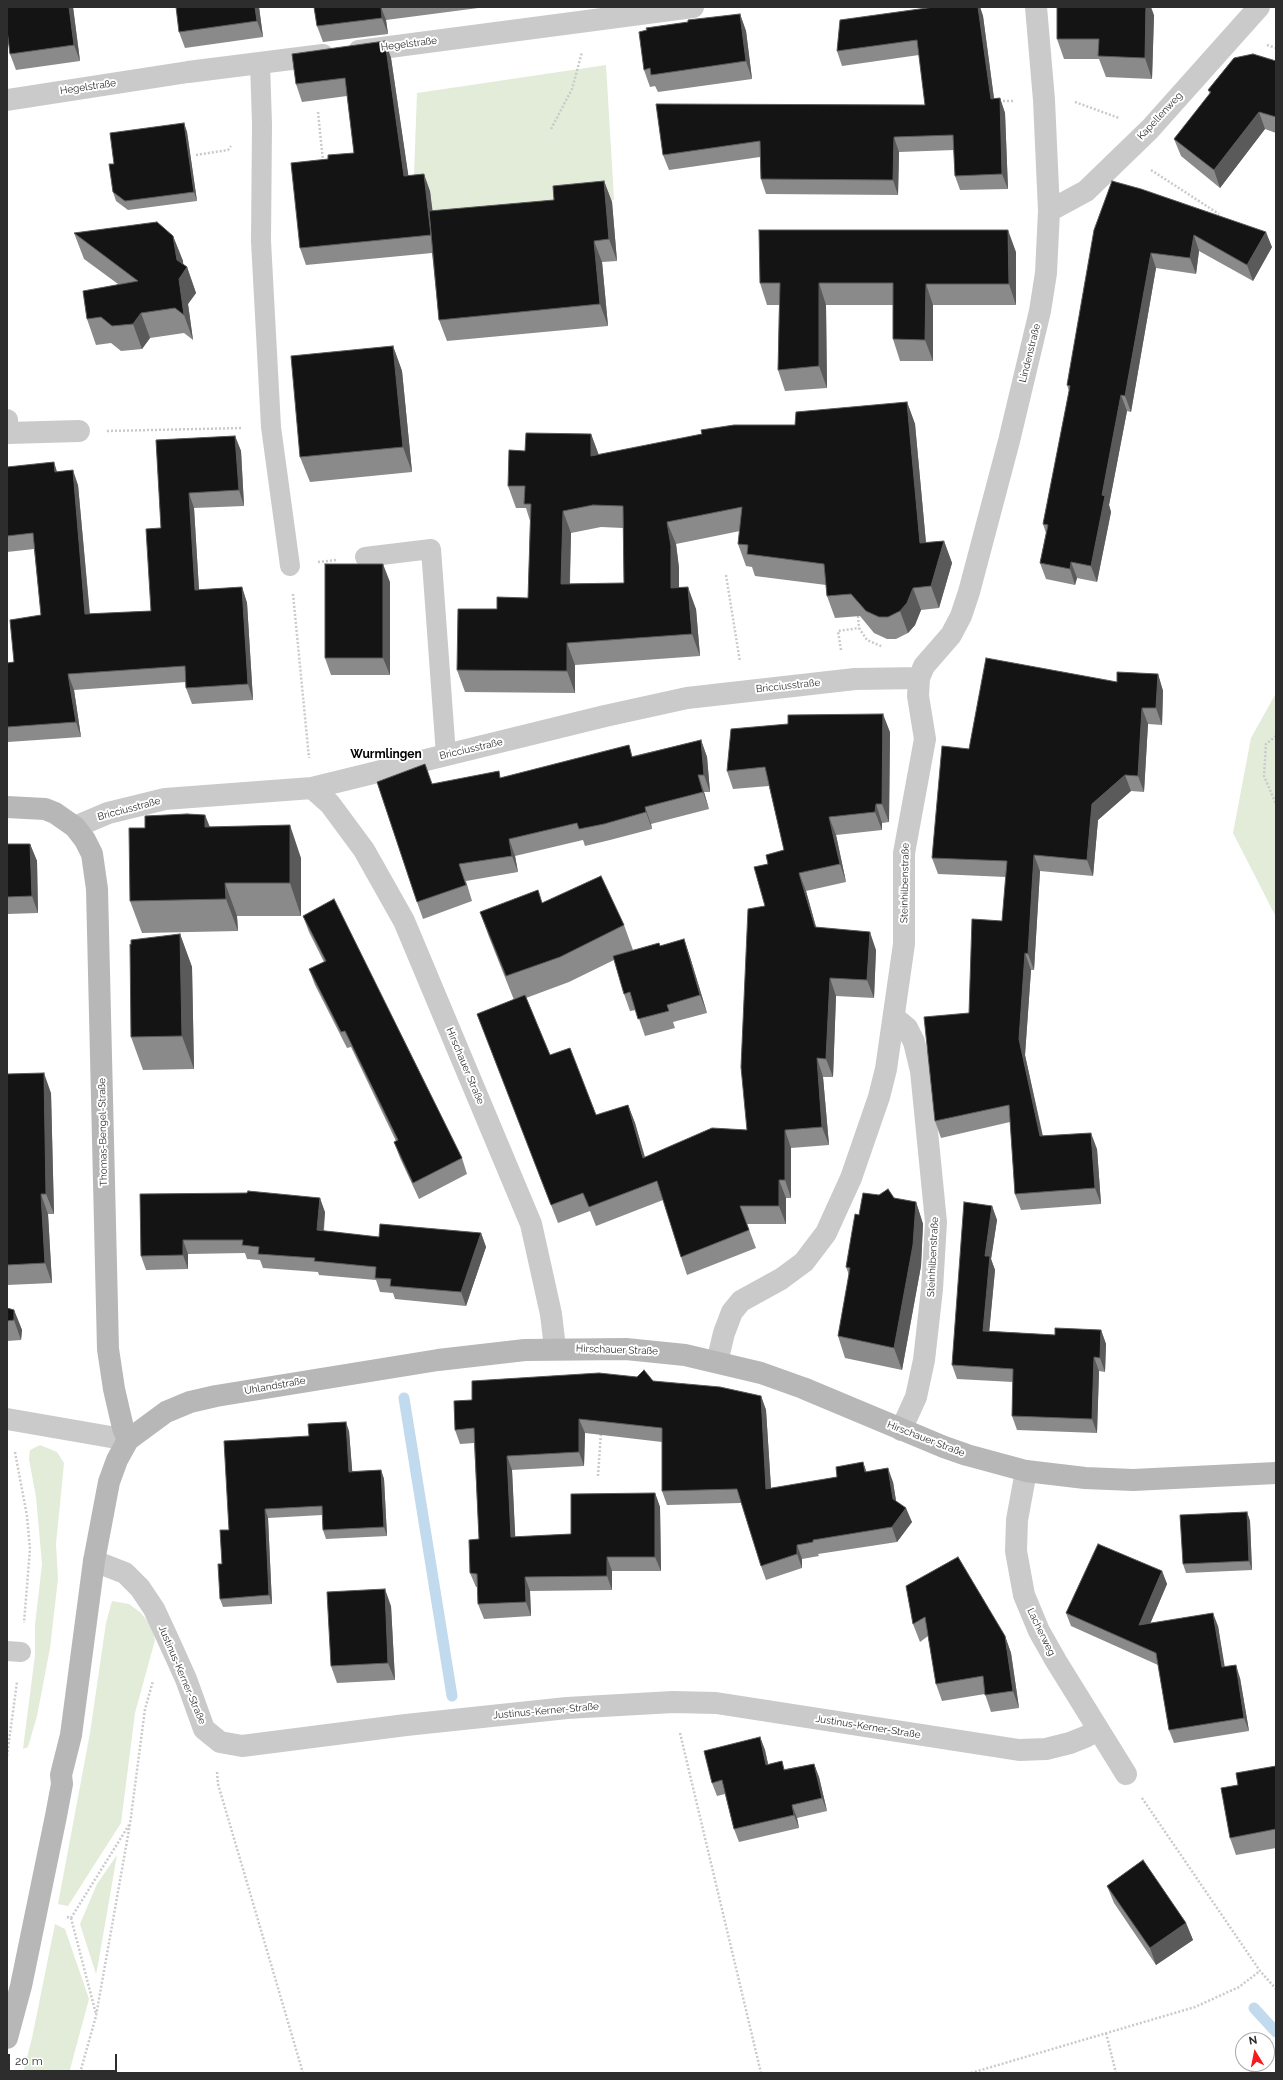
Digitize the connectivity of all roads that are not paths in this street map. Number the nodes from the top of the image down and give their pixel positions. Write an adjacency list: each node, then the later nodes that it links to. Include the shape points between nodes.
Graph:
1 (693, 7): 4 (street, Hegelstraße)
2 (1036, 7): 6 (street, Lindenstraße, via 1044,100)
3 (1259, 7): 6 (street, Kapellenweg, via 1150,129 1086,191)
4 (260, 63): 5 (street, Hegelstraße); 10 (lane, via 261,241 271,427)
5 (7, 100)
6 (1049, 211): 11 (street, Lindenstraße, via 1047,260 1040,311 976,568 961,616 951,635 924,666)
7 (7, 420): 8 (street, via 8,433)
8 (79, 431)
9 (365, 557): 12 (lane, via 431,549)
10 (290, 566)
11 (919, 678): 12 (street, Bricciusstraße, via 855,679 687,698); 16 (street, Steinhilbenstraße, via 918,696 925,739 904,853 904,944)
12 (446, 755): 13 (street, Bricciusstraße)
13 (312, 788): 15 (street, Bricciusstraße, via 166,799 108,813); 17 (street, Hirschauer Straße, via 330,804 364,850 404,921 531,1224 551,1314)
14 (7, 807): 15 (main road, via 45,809 56,813)
15 (75, 827): 21 (main road, Thomas-Bengel-Straße, via 92,854 97,889 108,1355 119,1413)
16 (895, 1018): 18 (street, Steinhilbenstraße, via 878,1097 851,1178 826,1233 796,1269 741,1302 732,1312); 20 (street, Steinhilbenstraße, via 907,1028 914,1042 921,1071 936,1222 924,1360 916,1397)
17 (555, 1348): 18 (main road, Hirschauer Straße, via 657,1351); 21 (main road, Uhlandstraße, via 488,1353 424,1362 216,1396 190,1402 166,1412)
18 (717, 1362): 20 (main road, Hirschauer Straße, via 761,1373 803,1388)
19 (10, 1419): 21 (street)
20 (901, 1430): 22 (main road, Hirschauer Straße, via 967,1455)
21 (128, 1440): 24 (main road, via 109,1482)
22 (1026, 1471): 23 (main road, Hirschauer Straße, via 1085,1478 1133,1480); 25 (street, Lacherweg, via 1016,1551 1024,1595 1043,1639)
23 (1276, 1473)
24 (94, 1561): 25 (street, Justinus-Kerner-Straße, via 125,1573 140,1588 154,1609 186,1679 204,1729 220,1742 242,1746 544,1710 673,1702 716,1703 1019,1750 1046,1749 1070,1743); 27 (main road, via 70,1735 61,1775 62,1784 15,2013)
25 (1098, 1730): 26 (street, Lacherweg)
26 (1126, 1774)
27 (7, 2038)

